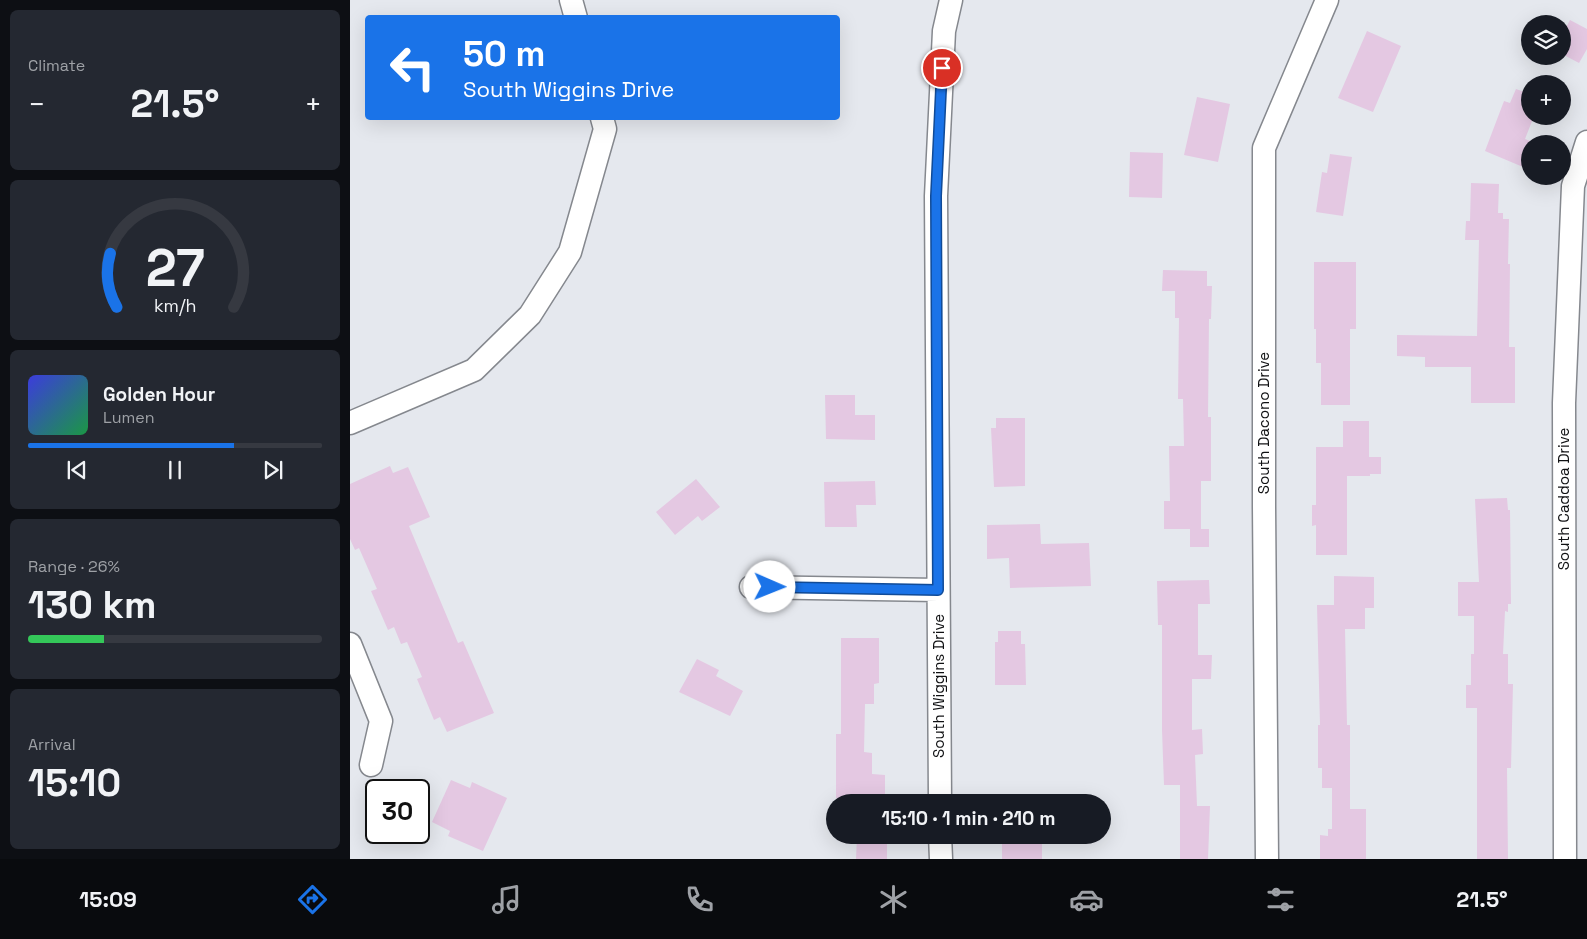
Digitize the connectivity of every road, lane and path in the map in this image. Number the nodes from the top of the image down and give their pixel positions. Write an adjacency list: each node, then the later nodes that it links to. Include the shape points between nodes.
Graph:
1 (571, 0): 4 (street)
2 (951, 0): 9 (street, South Wiggins Drive, via 944,31 936,196)
3 (1327, 0): 15 (street, South Dacono Drive, via 1264,148)
4 (575, 15)
5 (603, 120): 7 (street, via 605,129 570,252 530,315 474,370)
6 (1587, 142): 16 (street, South Caddoa Drive, via 1572,186 1564,403)
7 (350, 423)
8 (751, 587): 9 (street)
9 (938, 590): 12 (street, South Wiggins Drive)
10 (350, 644): 11 (street, via 382,721)
11 (371, 765)
12 (940, 794)
13 (940, 844): 14 (street)
14 (941, 859)
15 (1267, 859)
16 (1565, 859)

